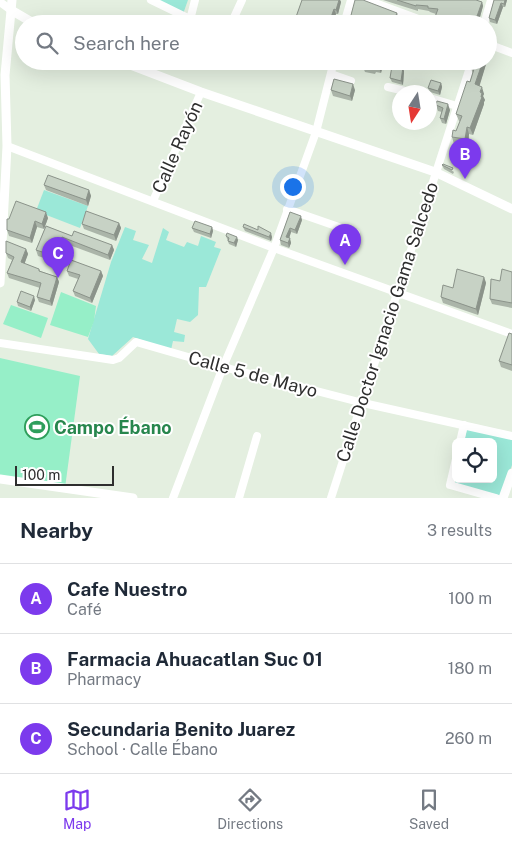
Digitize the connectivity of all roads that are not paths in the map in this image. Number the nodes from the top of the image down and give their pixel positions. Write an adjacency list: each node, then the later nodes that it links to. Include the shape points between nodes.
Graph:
1 (12, 0): 9 (street)
2 (151, 0): 11 (street)
3 (195, 0): 12 (street)
4 (242, 0): 13 (street)
5 (351, 0): 14 (street)
6 (367, 0): 15 (street)
7 (491, 0): 16 (street)
8 (0, 2): 9 (street)
9 (12, 10): 10 (street); 22 (street)
10 (20, 15)
11 (182, 15)
12 (191, 15)
13 (235, 15)
14 (347, 15)
15 (408, 15)
16 (487, 15)
17 (497, 47): 18 (street)
18 (512, 53)
19 (144, 70): 27 (street)
20 (332, 70): 23 (street)
21 (469, 70): 29 (street, Calle Doctor Ignacio Gama Salcedo)
22 (2, 73): 31 (street)
23 (331, 74): 24 (street); 30 (street)
24 (351, 81)
25 (388, 86): 26 (street)
26 (392, 87)
27 (201, 92): 30 (street); 34 (street, Calle Rayón)
28 (437, 100): 29 (street)
29 (457, 106): 32 (street, Calle Doctor Ignacio Gama Salcedo)
30 (316, 132): 32 (street); 36 (street)
31 (7, 146): 33 (street); 34 (street)
32 (435, 172): 37 (street); 42 (street, Calle Doctor Ignacio Gama Salcedo)
33 (3, 187): 35 (street)
34 (153, 201): 40 (street)
35 (2, 204): 38 (street)
36 (287, 209): 39 (street); 40 (street)
37 (512, 209)
38 (2, 222): 41 (street)
39 (356, 233)
40 (274, 248): 42 (street); 45 (street)
41 (0, 283)
42 (398, 294): 43 (street); 46 (street, Calle Doctor Ignacio Gama Salcedo)
43 (512, 334)
44 (0, 343): 45 (street, Calle 5 de Mayo, via 113,360 136,342)
45 (223, 367): 46 (street, Calle 5 de Mayo); 55 (street)
46 (363, 403): 47 (street, Calle 5 de Mayo); 57 (street, Calle Doctor Ignacio Gama Salcedo)
47 (464, 425): 49 (street, Calle 5 de Mayo); 50 (street)
48 (257, 436): 56 (street)
49 (512, 436)
50 (461, 438)
51 (512, 473): 59 (street)
52 (452, 476): 58 (street, via 450,485)
53 (0, 479): 54 (street)
54 (133, 498)
55 (173, 498)
56 (239, 498)
57 (331, 498)
58 (496, 498)
59 (503, 498)

